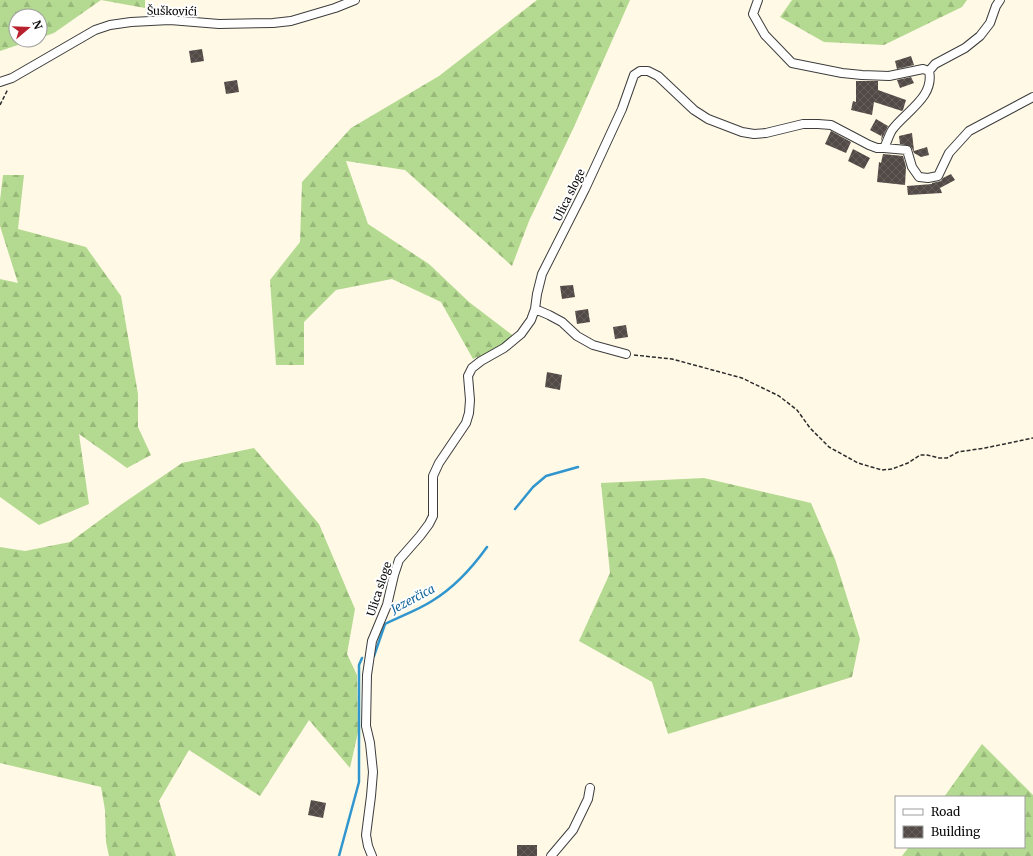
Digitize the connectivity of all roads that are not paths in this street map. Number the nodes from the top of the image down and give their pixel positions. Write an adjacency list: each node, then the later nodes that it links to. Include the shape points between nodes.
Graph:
1 (355, 0): 5 (street, Šuškovići, via 306,17 272,23 219,24 170,20 110,25 95,30 12,78)
2 (758, 0): 4 (street, via 753,14 765,35 792,63 862,75 889,76 923,69)
3 (1000, 0): 4 (street, via 990,23 980,36 965,48 935,64)
4 (929, 71): 7 (street, via 929,88 892,131)
5 (0, 82)
6 (1033, 97): 7 (street, Ulica sloge, via 969,131 949,153 938,176 919,178 912,167 907,150)
7 (884, 148): 8 (street, Ulica sloge, via 869,145 831,125 803,124 766,133 742,132 708,119 694,110 658,76 648,71 640,71 634,75 622,109 542,274)
8 (535, 309): 9 (street, via 562,322 577,336 593,345); 11 (street, Ulica sloge, via 521,334 504,348 476,364 468,376 469,413 466,423 433,476 433,516 400,560 372,641 367,675 366,726 373,772 366,835)
9 (626, 354)
10 (590, 788): 12 (street, via 588,799 573,830)
11 (372, 856)
12 (551, 856)

